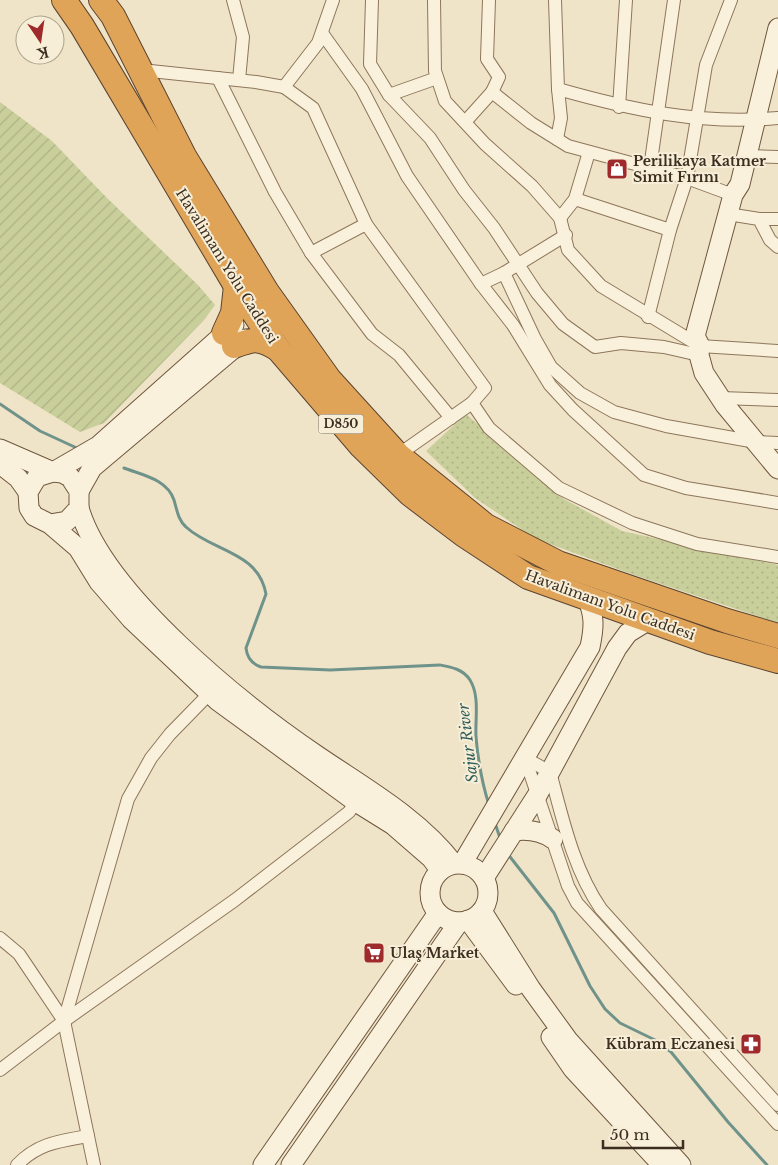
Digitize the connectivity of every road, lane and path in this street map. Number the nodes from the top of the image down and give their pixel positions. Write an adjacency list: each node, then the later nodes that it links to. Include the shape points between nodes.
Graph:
1 (64, 0): 49 (highway, Havalimanı Yolu Caddesi / D850)
2 (101, 0): 14 (highway, Havalimanı Yolu Caddesi / D850)
3 (334, 0): 12 (street)
4 (372, 0): 22 (street, via 370,64)
5 (434, 0): 16 (street)
6 (489, 0): 21 (street, via 487,59 499,77)
7 (556, 0): 20 (street)
8 (626, 0): 23 (street)
9 (674, 0): 24 (street)
10 (731, 0): 26 (street, via 706,65)
11 (237, 1): 18 (street, via 243,36)
12 (322, 34): 19 (street); 48 (street, via 362,89 407,176)
13 (777, 39): 17 (street)
14 (141, 70): 15 (street); 50 (highway, Havalimanı Yolu Caddesi / D850)
15 (218, 78): 18 (street); 45 (street, via 275,192)
16 (437, 78): 22 (street); 28 (street, via 445,101)
17 (771, 78): 27 (street)
18 (239, 80): 19 (street)
19 (284, 87): 41 (street, via 313,108)
20 (558, 89): 23 (street); 29 (street, via 561,118)
21 (492, 92): 28 (street); 29 (street)
22 (389, 95): 46 (street, via 430,138)
23 (619, 107): 24 (street)
24 (658, 114): 26 (street); 33 (street)
25 (778, 118): 27 (street)
26 (696, 119): 27 (street); 34 (street)
27 (756, 120): 31 (street)
28 (465, 122): 38 (street, via 532,186)
29 (557, 139): 30 (street)
30 (589, 152): 33 (street); 36 (street)
31 (746, 156): 32 (street); 35 (street, via 740,184)
32 (778, 157)
33 (650, 168): 34 (street)
34 (687, 178): 35 (street); 42 (street)
35 (733, 194): 37 (street)
36 (574, 199): 38 (street); 42 (street)
37 (728, 214): 39 (street); 54 (street, via 695,336)
38 (560, 218): 43 (street)
39 (759, 219): 40 (street); 44 (street, via 770,240)
40 (778, 219)
41 (366, 224): 45 (street); 59 (street, via 485,388)
42 (670, 230): 51 (street)
43 (566, 235): 46 (street); 51 (street, via 568,250 601,286)
44 (778, 247)
45 (311, 253): 61 (street, via 372,334 399,355)
46 (517, 264): 47 (street); 54 (street, via 563,324 596,347 621,343)
47 (504, 273): 48 (street); 56 (street, via 551,366)
48 (481, 284): 60 (street, via 513,325 550,385)
49 (236, 286): 50 (highway, Havalimanı Yolu Caddesi / D850); 52 (highway)
50 (267, 312): 52 (street); 53 (highway, Havalimanı Yolu Caddesi / D850); 65 (highway, Havalimanı Yolu Caddesi / D850)
51 (648, 316): 54 (street)
52 (229, 340): 53 (highway, via 254,339); 68 (street, via 98,446); 70 (street, via 92,468)
53 (278, 349): 74 (highway, Havalimanı Yolu Caddesi / D850, via 360,446 410,494 528,578)
54 (700, 350): 55 (street); 57 (street, via 704,373)
55 (778, 351)
56 (583, 395): 60 (street); 62 (street, via 614,412 666,426)
57 (721, 398): 58 (street); 62 (street)
58 (778, 400)
59 (472, 403): 61 (street); 73 (street, via 489,428 559,488 632,523 697,544)
60 (573, 410): 71 (street, via 644,475 686,488)
61 (451, 418): 65 (street)
62 (756, 442): 63 (street); 67 (street)
63 (778, 443)
64 (0, 449): 68 (street)
65 (398, 455): 76 (highway, Havalimanı Yolu Caddesi / D850, via 486,526 558,562)
66 (0, 464): 69 (street, via 18,478)
67 (778, 469)
68 (53, 472): 69 (street, via 37,477); 70 (street, via 70,477)
69 (28, 492): 72 (street, via 29,508 34,516)
70 (79, 499): 72 (street, via 67,521); 85 (street, via 87,534 149,615 254,708 316,755 389,803 443,849)
71 (778, 502)
72 (50, 524): 78 (street, via 78,548 99,582 131,619)
73 (778, 557)
74 (587, 598): 75 (highway, Havalimanı Yolu Caddesi / D850); 79 (street, via 593,612 590,647)
75 (648, 620): 77 (highway, Havalimanı Yolu Caddesi / D850); 80 (street, via 628,633 617,648)
76 (778, 636)
77 (778, 661)
78 (210, 694): 82 (street); 90 (street, via 151,758 128,798)
79 (525, 758): 80 (street); 81 (street); 85 (street, via 481,832)
80 (550, 772): 81 (street); 92 (street, via 586,888 601,909)
81 (538, 794): 83 (street); 84 (street)
82 (356, 802): 85 (street, via 393,825 431,858); 90 (street, via 349,812 235,900)
83 (514, 831): 84 (street, via 544,833); 86 (street)
84 (553, 840): 93 (street, via 577,903)
85 (452, 866): 86 (street, via 471,866); 87 (street, via 431,886 433,905)
86 (484, 878): 88 (street, via 488,894)
87 (438, 913): 88 (street, via 448,919); 97 (street)
88 (470, 917): 98 (street); 99 (street, via 496,961 506,970 573,1069); 100 (street, via 531,989 568,1040)
89 (0, 938): 90 (street, via 19,954)
90 (64, 1021): 91 (street); 94 (street)
91 (0, 1070)
92 (778, 1104)
93 (778, 1124)
94 (88, 1136): 95 (street, via 52,1142 28,1153); 96 (street)
95 (17, 1165)
96 (94, 1165)
97 (263, 1165)
98 (292, 1165)
99 (662, 1165)
100 (681, 1165)

